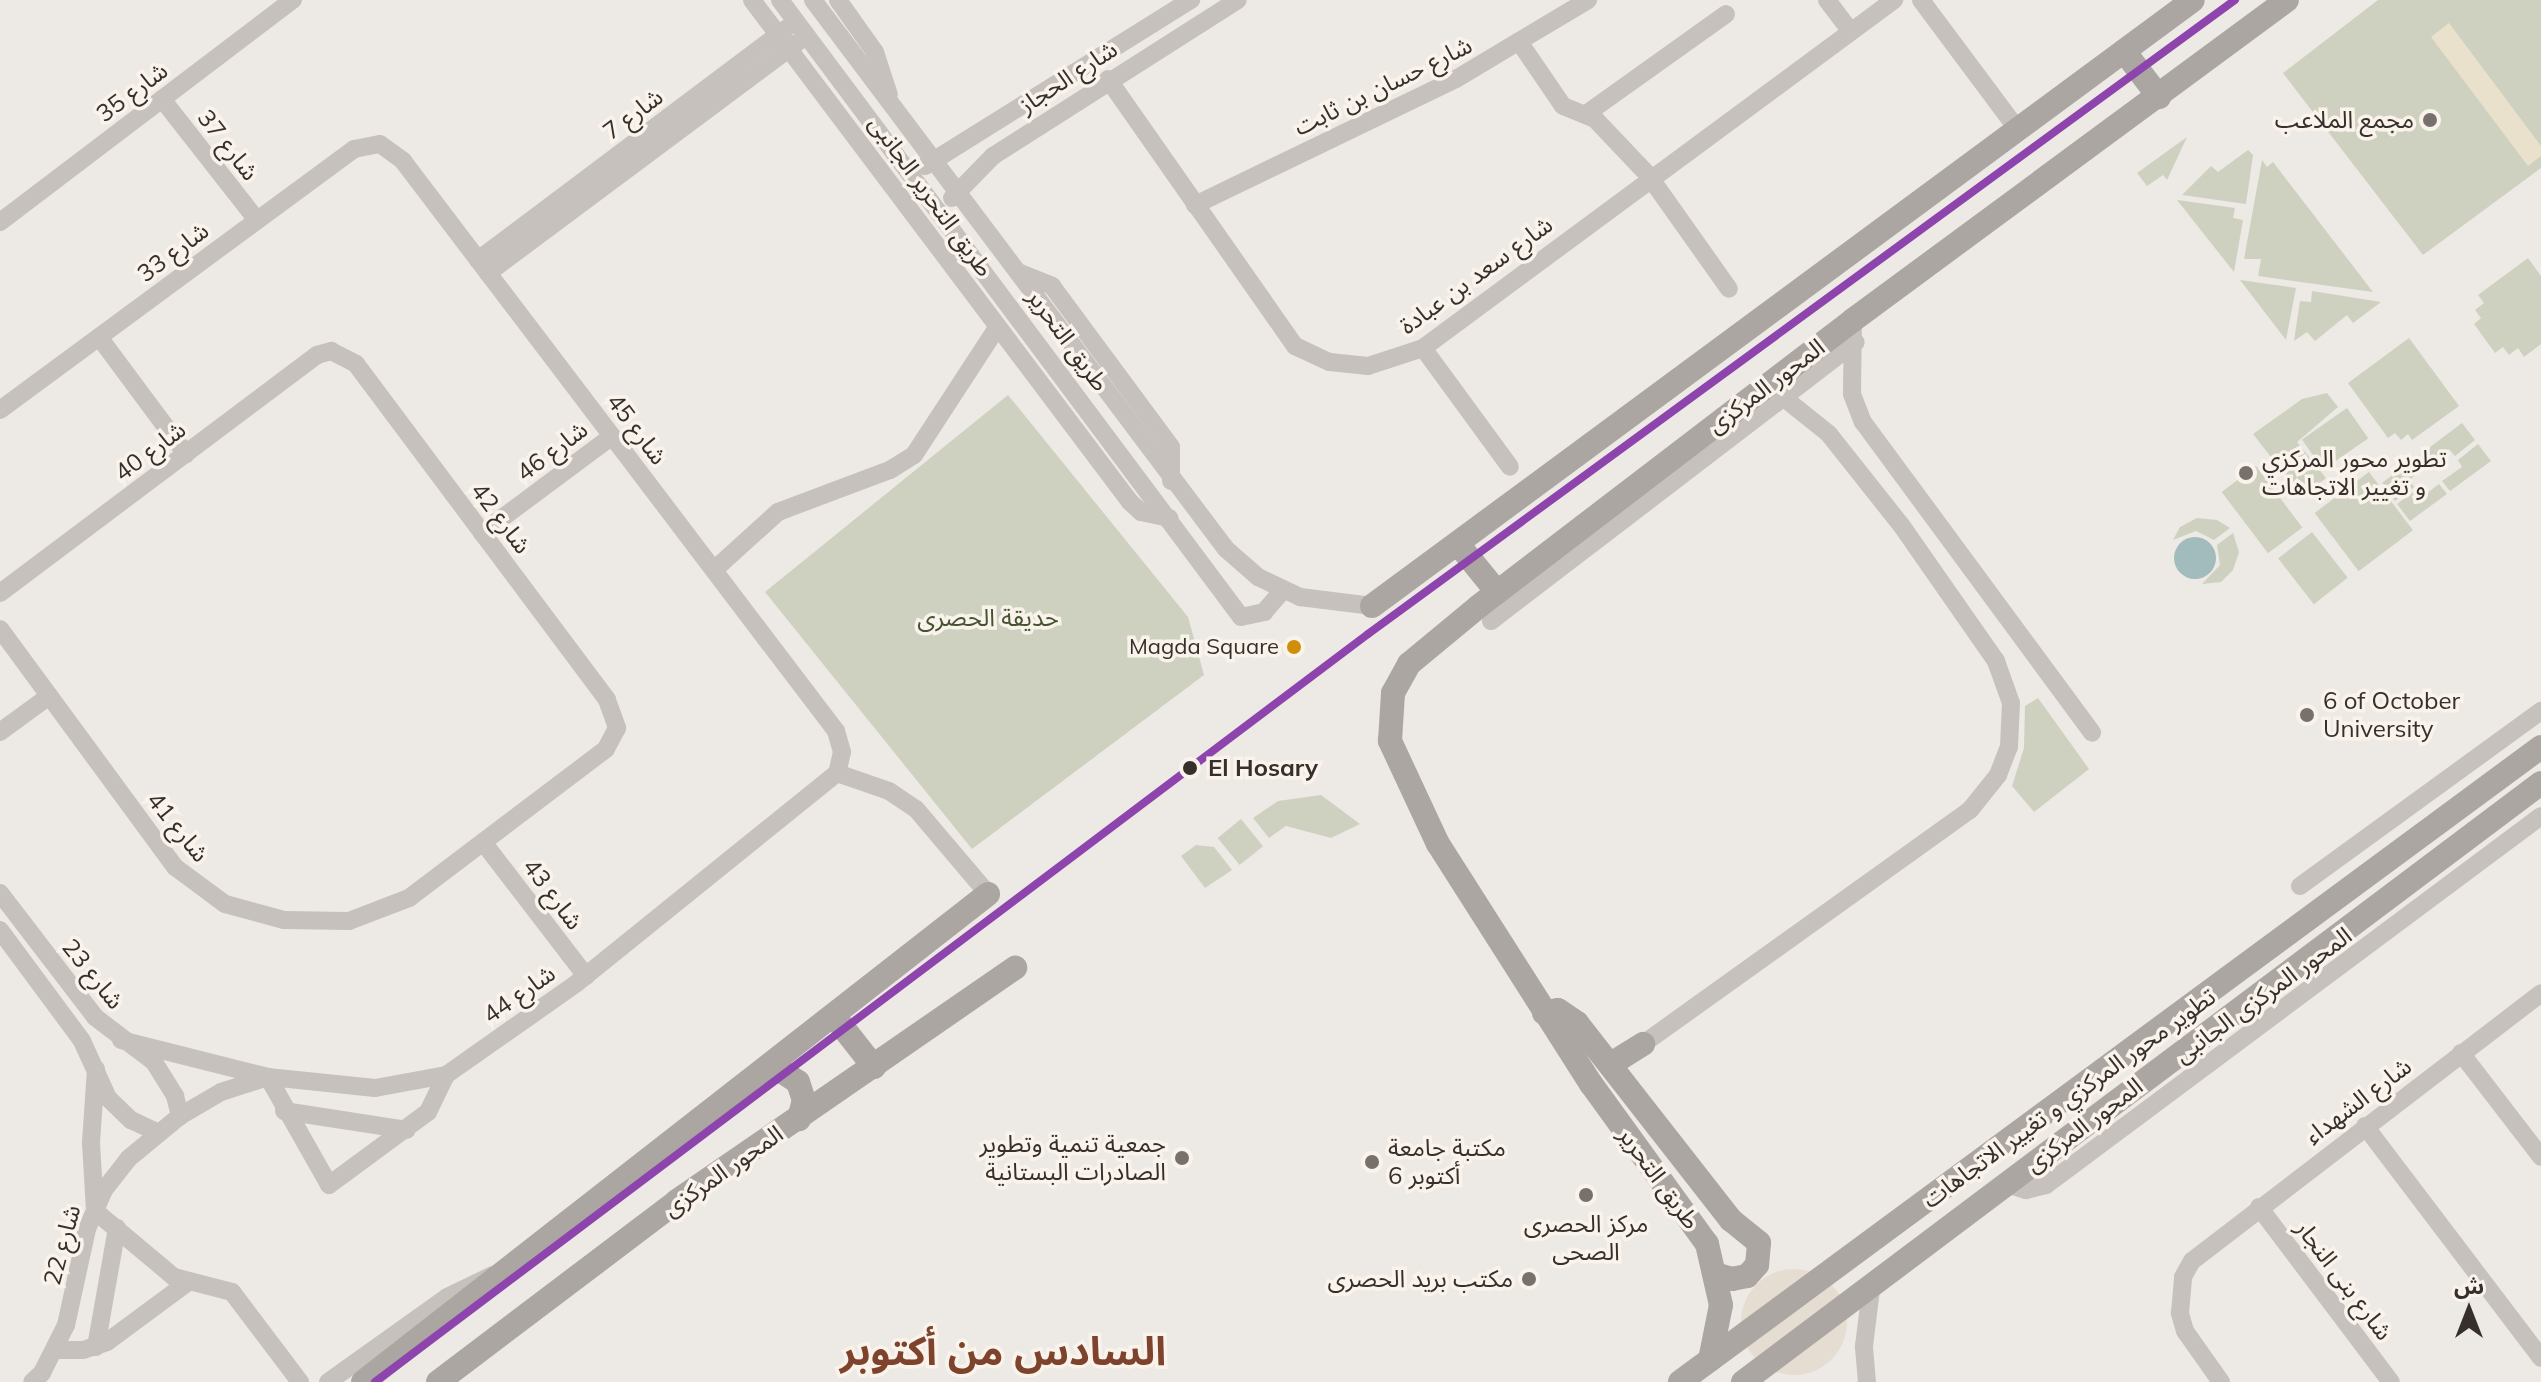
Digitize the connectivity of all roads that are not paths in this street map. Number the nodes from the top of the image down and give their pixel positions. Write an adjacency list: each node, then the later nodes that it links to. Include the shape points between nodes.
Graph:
1 (293, 0): 22 (street, شارع 35)
2 (752, 0): 17 (street, طريق التحرير الجانبى)
3 (780, 0): 15 (street, طريق التحرير)
4 (838, 0): 23 (street, طريق التحرير الجانبى, via 883,67)
5 (1191, 0): 27 (street, شارع الحجاز)
6 (1238, 0): 20 (street, شارع الحجاز)
7 (1588, 0): 18 (street, شارع حسان بن ثابت)
8 (1827, 0): 16 (street)
9 (1894, 0): 16 (street, شارع سعد بن عبادة)
10 (1921, 0): 25 (street)
11 (2193, 0): 19 (main road)
12 (2287, 0): 21 (main road, المحور المركزى)
13 (819, 9): 15 (street, شارع 7); 23 (street, طريق التحرير)
14 (1726, 14): 24 (street)
15 (802, 28): 17 (street, شارع 7); 28 (street, طريق التحرير)
16 (1850, 31): 29 (street, شارع سعد بن عبادة)
17 (784, 42): 35 (street, شارع 7); 38 (street, طريق التحرير الجانبى, via 942,248)
18 (1520, 43): 24 (street, via 1563,106); 31 (street, شارع حسان بن ثابت)
19 (2124, 51): 21 (main road); 25 (main road)
20 (1108, 79): 30 (street, شارع الحجاز, via 993,156); 31 (street, شارع سعد بن عبادة)
21 (2159, 97): 39 (main road, المحور المركزى)
22 (162, 99): 33 (street, شارع 37); 34 (street, شارع 35)
23 (890, 102): 27 (street, طريق التحرير)
24 (1586, 114): 29 (street)
25 (2018, 130): 50 (main road)
26 (380, 144): 33 (street, شارع 33, via 354,149); 35 (street, شارع 45, via 397,154)
27 (934, 160): 28 (street, شارع الحجاز); 30 (street, طريق التحرير)
28 (913, 175): 32 (street, طريق التحرير)
29 (1649, 176): 37 (street); 41 (street, شارع سعد بن عبادة)
30 (958, 191): 32 (street, شارع الحجاز); 36 (street, طريق التحرير)
31 (1195, 205): 41 (street, شارع سعد بن عبادة, via 1295,346 1330,362 1358,366 1387,363)
32 (940, 212): 48 (street, طريق التحرير)
33 (257, 220): 40 (street, شارع 33)
34 (0, 222)
35 (483, 267): 45 (street, شارع 45)
36 (1018, 272): 52 (street, طريق التحرير الجانبى, via 1052,286 1171,447 1171,481 1235,559)
37 (1729, 289)
38 (996, 329): 48 (street, طريق التحرير الجانبى, via 1130,502 1141,512); 51 (street, via 914,455 890,470 778,512)
39 (1854, 331): 43 (street); 53 (main road, المحور المركزى); 62 (street, via 1852,394 1863,422)
40 (99, 337): 44 (street, شارع 33); 46 (street)
41 (1423, 348): 47 (street)
42 (331, 351): 46 (street, شارع 40, via 317,355); 49 (street, شارع 42, via 356,364)
43 (1784, 398): 56 (street); 79 (street, via 1829,434 1901,525 1996,661 2011,703 2009,747 1998,775 1970,810)
44 (0, 410)
45 (612, 436): 49 (street, شارع 46); 51 (street, شارع 45)
46 (186, 454): 54 (street, شارع 40)
47 (1510, 467)
48 (1169, 518): 52 (street, طريق التحرير, via 1241,617 1264,612)
49 (482, 533): 60 (street, شارع 42, via 607,700)
50 (1458, 544): 53 (main road); 55 (main road)
51 (714, 570): 64 (street, شارع 45, via 836,731 842,752)
52 (1283, 590): 55 (street, via 1336,605)
53 (1497, 592): 68 (main road, المحور المركزى, via 1409,664 1389,709 1395,757)
54 (0, 593)
55 (1372, 606)
56 (1491, 621)
57 (0, 629): 58 (street, شارع 41)
58 (49, 696): 61 (street); 67 (street, شارع 41, via 175,867 225,904 254,915 317,924 380,912 409,898)
59 (2541, 711): 69 (street)
60 (617, 728): 67 (street, شارع 41, via 606,749)
61 (0, 732)
62 (2092, 733)
63 (2541, 747): 105 (main road, تطوير محور المركزي و تغيير الاتجاهات)
64 (837, 773): 71 (street, via 889,791 916,809); 74 (street, شارع 44)
65 (2541, 783): 94 (main road, المحور المركزى)
66 (2541, 816): 94 (street, المحور المركزى الجانبى, via 2046,1185 2026,1190)
67 (483, 842): 74 (street, شارع 43)
68 (1438, 844): 76 (main road, طريق التحرير)
69 (2300, 886)
70 (0, 893): 78 (street, شارع 23, via 84,1005)
71 (988, 894): 77 (main road)
72 (0, 930): 83 (street, شارع 23, via 82,1041)
73 (1015, 968): 82 (main road, المحور المركزى)
74 (586, 976): 85 (street, شارع 44)
75 (2541, 993): 80 (street, شارع الشهداء)
76 (1544, 1013): 81 (main road, طريق التحرير, via 1555,1009 1569,1017); 99 (main road, طريق التحرير, via 1698,1230)
77 (834, 1016): 82 (main road); 84 (main road)
78 (121, 1040): 86 (street); 88 (street, شارع 23, via 161,1070)
79 (1643, 1044): 81 (main road)
80 (2461, 1053): 90 (street, شارع الشهداء); 93 (street)
81 (1611, 1064): 99 (main road, طريق التحرير, via 1731,1220 1759,1243 1757,1265 1747,1276)
82 (874, 1067): 89 (main road, المحور المركزى)
83 (96, 1069): 92 (street, شارع 23, via 119,1110); 96 (street, via 91,1143)
84 (762, 1072): 89 (main road, via 781,1071 798,1082 804,1100); 98 (main road)
85 (446, 1075): 86 (street, شارع 44, via 399,1086 351,1089); 91 (street, via 428,1112)
86 (268, 1077): 87 (street); 88 (street, شارع 44, via 221,1092)
87 (284, 1111): 91 (street); 91 (street, via 329,1185)
88 (180, 1116): 92 (street, شارع 44)
89 (799, 1119): 110 (main road, المحور المركزى, via 677,1201)
90 (2365, 1126): 95 (street, شارع الشهداء); 104 (street)
91 (407, 1130)
92 (159, 1133): 96 (street, شارع 22, via 116,1173)
93 (2541, 1157)
94 (2006, 1184): 101 (main road, المحور المركزى)
95 (2259, 1207): 114 (street, شارع الشهداء, via 2204,1248 2183,1277 2180,1313 2190,1339); 115 (street, شارع بنى النجار)
96 (95, 1211): 97 (street); 103 (street, شارع 22)
97 (117, 1228): 100 (street, via 161,1269); 102 (street)
98 (503, 1273): 108 (street, via 461,1288); 109 (main road)
99 (1718, 1275): 105 (main road, طريق التحرير, via 1720,1321)
100 (188, 1282): 102 (street); 107 (street, via 218,1286 243,1302)
101 (1871, 1290): 112 (main road, المحور المركزى); 113 (street, via 1864,1346)
102 (96, 1347): 103 (street)
103 (56, 1350): 106 (street, شارع 22)
104 (2541, 1358)
105 (1710, 1360): 111 (main road)
106 (32, 1382)
107 (300, 1382)
108 (328, 1382)
109 (363, 1382)
110 (438, 1382)
111 (1680, 1382)
112 (1743, 1382)
113 (1867, 1382)
114 (2221, 1382)
115 (2391, 1382)

